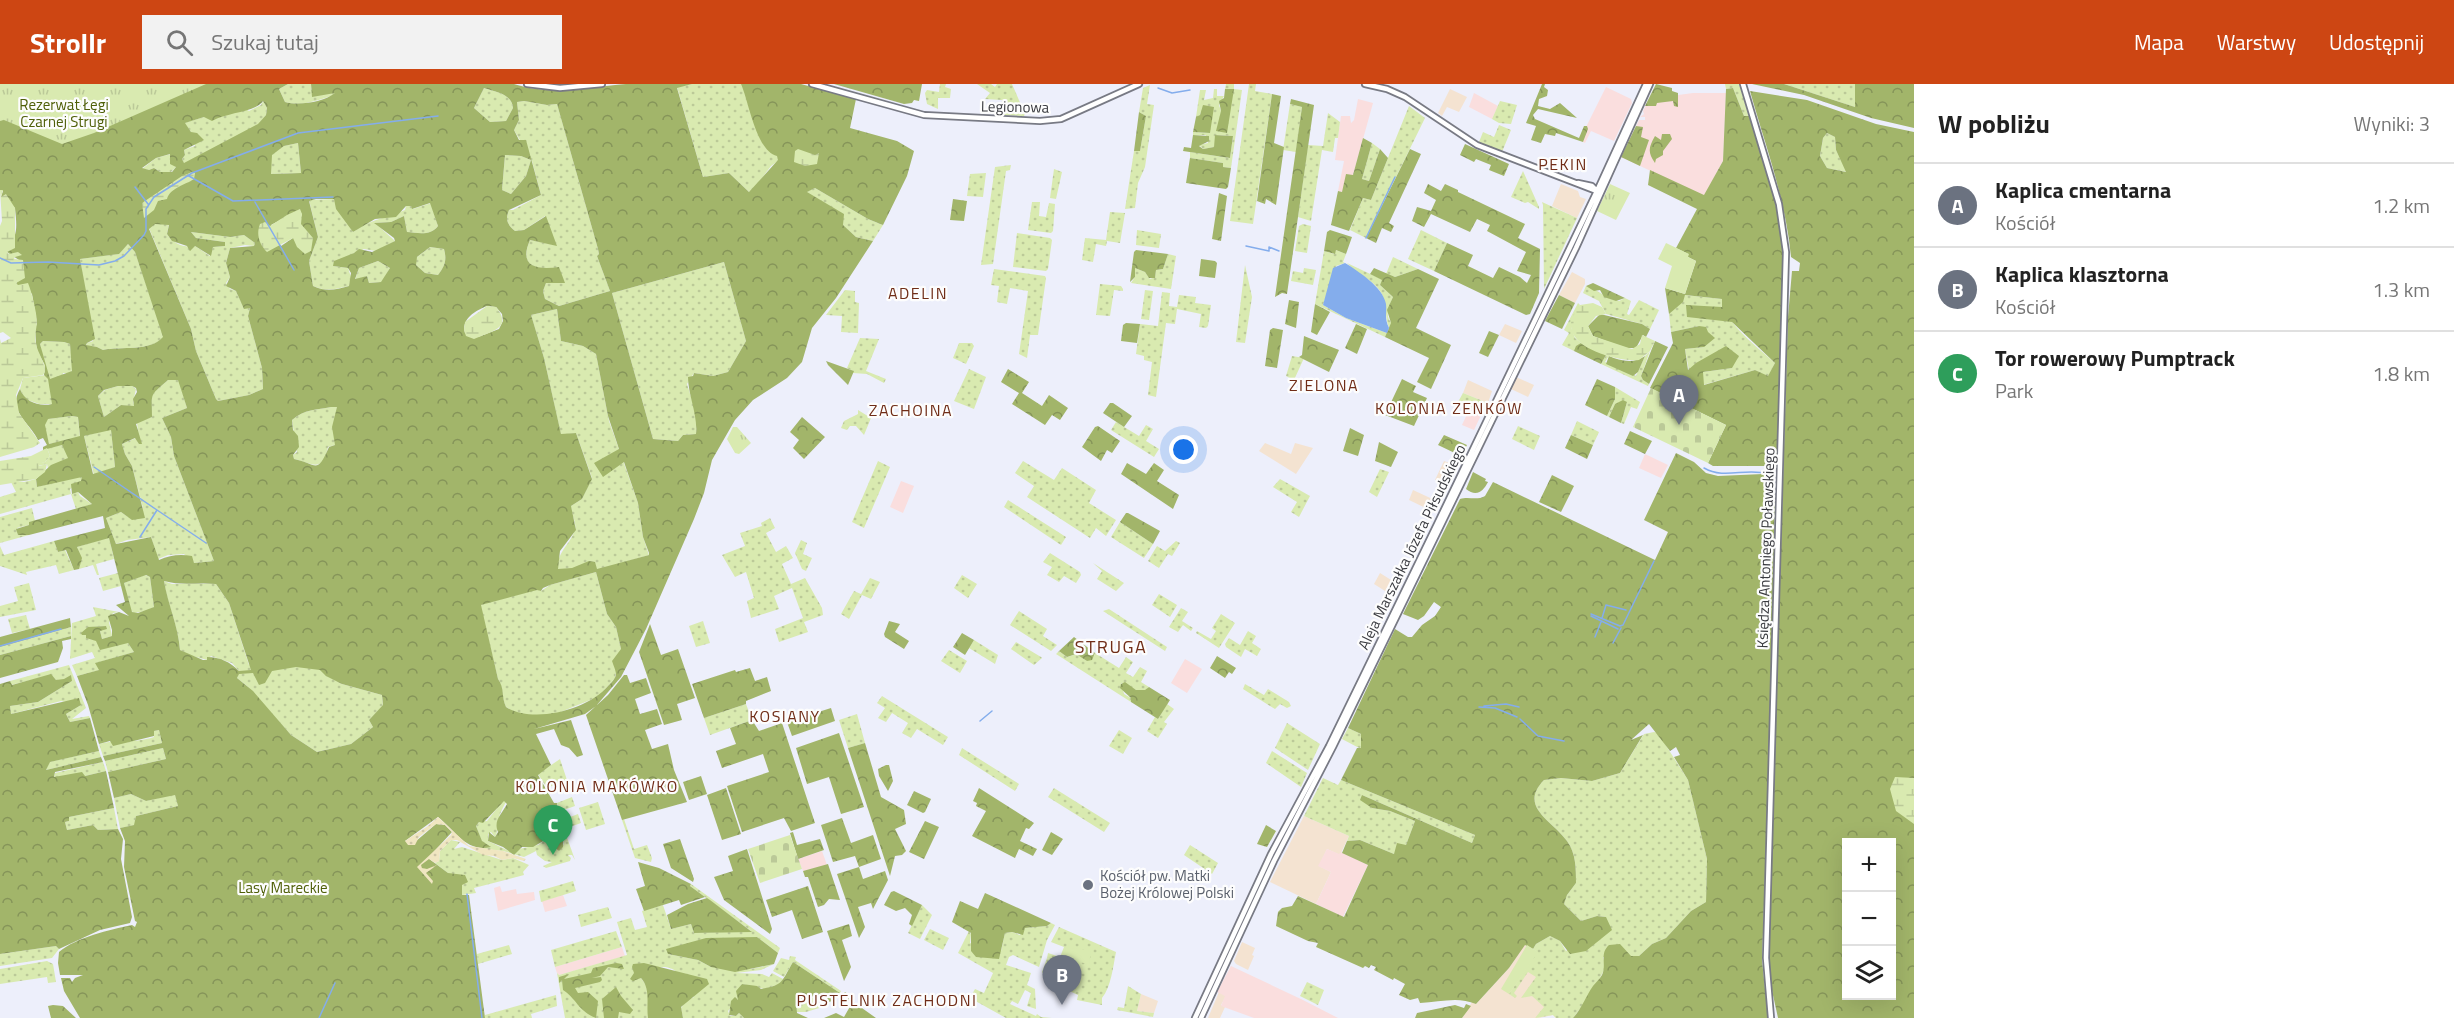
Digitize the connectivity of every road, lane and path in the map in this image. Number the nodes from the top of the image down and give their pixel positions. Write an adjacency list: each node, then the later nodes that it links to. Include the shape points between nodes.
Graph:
1 (527, 84): 2 (main road, via 560,88)
2 (602, 84)
3 (812, 84): 4 (main road, Legionowa, via 919,114 1051,121)
4 (1138, 84)
5 (1365, 84): 8 (main road, via 1405,98 1477,145 1592,186)
6 (1648, 84): 8 (main road, Aleja Marszałka Józefa Piłsudskiego)
7 (1743, 84): 11 (main road, Księdza Antoniego Poławskiego, via 1779,204 1786,259 1766,958)
8 (1599, 192): 9 (main road, Aleja Marszałka Józefa Piłsudskiego, via 1329,746 1271,854); 10 (main road, Aleja Marszałka Józefa Piłsudskiego)
9 (1195, 1018)
10 (1201, 1018)
11 (1772, 1018)

